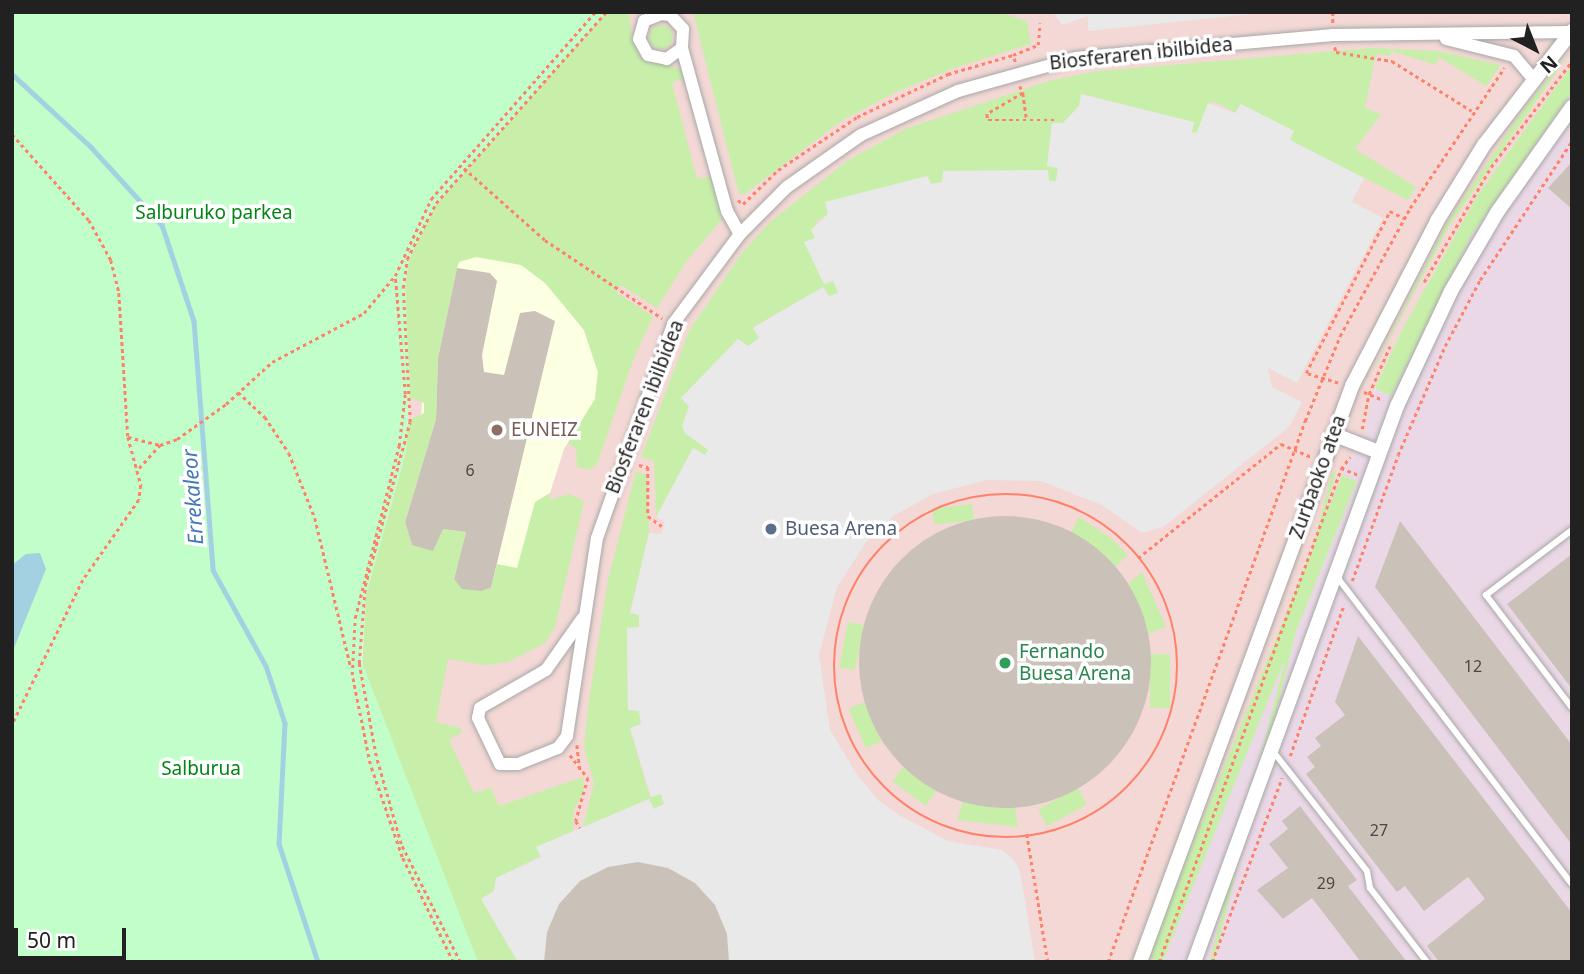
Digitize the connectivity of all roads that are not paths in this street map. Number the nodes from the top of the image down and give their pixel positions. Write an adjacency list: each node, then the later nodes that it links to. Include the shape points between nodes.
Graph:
1 (1571, 31): 2 (street, Biosferaren ibilbidea); 4 (street, Zurbaoko atea)
2 (1425, 34): 4 (street, Biosferaren ibilbidea, via 1514,57); 6 (street, Biosferaren ibilbidea, via 1333,35 1076,58 1018,78 958,91 861,135 787,187)
3 (682, 48): 6 (street, via 727,211)
4 (1533, 79): 7 (street, Zurbaoko atea, via 1437,221 1352,386)
5 (1572, 107): 8 (street, via 1498,211 1451,291)
6 (740, 233): 11 (street, Biosferaren ibilbidea, via 673,324 597,538)
7 (1333, 434): 8 (street); 15 (street, Zurbaoko atea)
8 (1379, 452): 10 (street)
9 (1572, 530): 12 (lane, via 1486,596)
10 (1334, 573): 13 (street); 14 (lane)
11 (582, 619): 11 (street, Biosferaren ibilbidea, via 546,670 480,708 478,718 500,764 518,764 563,743)
12 (1572, 708)
13 (1271, 748): 16 (street); 17 (lane, via 1367,871 1370,888)
14 (1572, 884)
15 (1140, 962)
16 (1194, 962)
17 (1427, 962)

